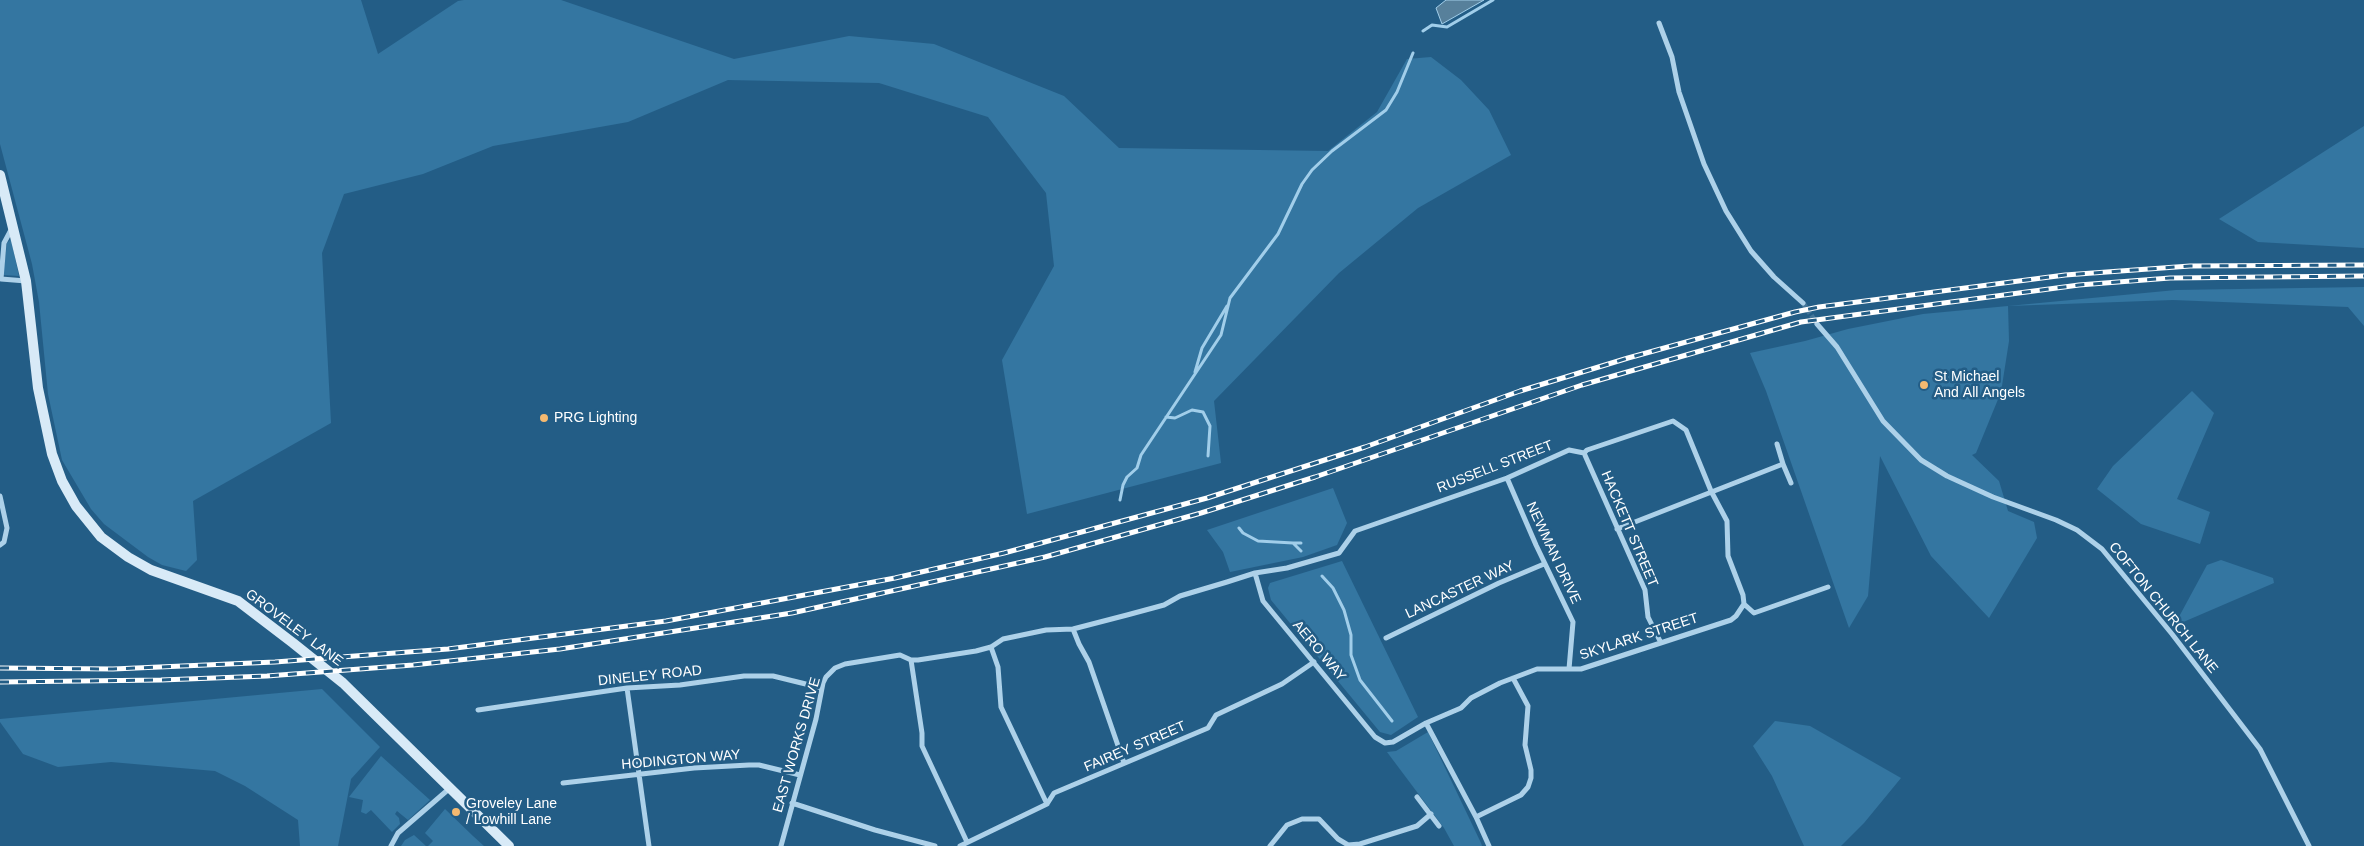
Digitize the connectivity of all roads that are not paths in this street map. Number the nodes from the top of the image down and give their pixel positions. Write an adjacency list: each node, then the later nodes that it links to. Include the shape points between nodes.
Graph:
1 (1659, 23): 5 (street, via 1701,155 1726,211 1751,251)
2 (0, 174): 3 (main road, GROVELEY LANE)
3 (14, 225): 4 (main road, GROVELEY LANE); 4 (street, via 4,243 1,279)
4 (26, 281): 37 (main road, GROVELEY LANE, via 38,388 52,454 76,506 101,537 151,570 238,601 343,683)
5 (1803, 303)
6 (1817, 324): 54 (street, COFTON CHURCH LANE, via 1837,347 1883,421 1921,460 1993,497 2077,530 2102,549 2260,749)
7 (1777, 444): 9 (street)
8 (1584, 453): 10 (street, RUSSELL STREET, via 1569,450); 12 (street, RUSSELL STREET, via 1673,421 1686,430); 14 (street, HACKETT STREET)
9 (1783, 464): 11 (street); 12 (street)
10 (1507, 478): 16 (street, NEWMAN DRIVE); 17 (street, RUSSELL STREET, via 1355,531 1339,553 1287,568)
11 (1791, 483)
12 (1710, 491): 14 (street); 19 (street, via 1727,521 1728,556)
13 (0, 496): 15 (street, via 7,528 4,542)
14 (1617, 530): 22 (street, HACKETT STREET, via 1645,590 1648,618)
15 (0, 545)
16 (1544, 564): 21 (street, LANCASTER WAY); 26 (street, NEWMAN DRIVE, via 1573,622)
17 (1255, 573): 20 (street, EAST WORKS DRIVE, via 1180,596 1164,605); 25 (street, AERO WAY, via 1263,601)
18 (1828, 587): 19 (street, via 1754,613)
19 (1744, 604): 22 (street, SKYLARK STREET, via 1731,620)
20 (1074, 629): 23 (street, EAST WORKS DRIVE, via 1046,630 1002,639); 33 (street, via 1089,662)
21 (1386, 638)
22 (1661, 642): 26 (street, SKYLARK STREET, via 1581,669)
23 (991, 647): 24 (street, EAST WORKS DRIVE); 40 (street, via 998,667 1001,707)
24 (911, 660): 29 (street, EAST WORKS DRIVE, via 900,655 845,664 826,676); 44 (street, via 922,746)
25 (1314, 662): 32 (street, AERO WAY); 33 (street, FAIREY STREET, via 1282,684 1216,715 1208,728)
26 (1569, 669): 27 (street, SKYLARK STREET, via 1544,667)
27 (1513, 678): 31 (street, SKYLARK STREET, via 1471,698 1462,708); 42 (street, via 1528,706 1525,745 1531,778 1521,795)
28 (627, 688): 29 (street, DINELEY ROAD, via 744,676 773,676); 30 (street, DINELEY ROAD); 34 (street)
29 (822, 688): 35 (street, EAST WORKS DRIVE)
30 (478, 710)
31 (1426, 723): 32 (street, SKYLARK STREET, via 1393,742 1385,743); 42 (street)
32 (1375, 737)
33 (1124, 763): 40 (street, FAIREY STREET, via 1054,794)
34 (639, 774): 35 (street, HODINGTON WAY, via 759,765); 36 (street, HODINGTON WAY); 48 (street)
35 (800, 775): 39 (street, EAST WORKS DRIVE)
36 (563, 783)
37 (450, 788): 46 (street, via 398,833); 47 (main road, GROVELEY LANE)
38 (1417, 797): 41 (street)
39 (792, 803): 45 (street); 49 (street, EAST WORKS DRIVE)
40 (1047, 804): 44 (street, FAIREY STREET)
41 (1430, 814): 43 (street); 52 (street, via 1417,826 1360,844 1348,844 1338,839 1319,819 1302,819 1287,825)
42 (1476, 817): 53 (street)
43 (1439, 826)
44 (967, 842): 51 (street, FAIREY STREET)
45 (918, 843): 50 (street)
46 (391, 846)
47 (509, 846)
48 (649, 846)
49 (781, 846)
50 (935, 846)
51 (960, 846)
52 (1270, 846)
53 (1489, 846)
54 (2309, 846)

